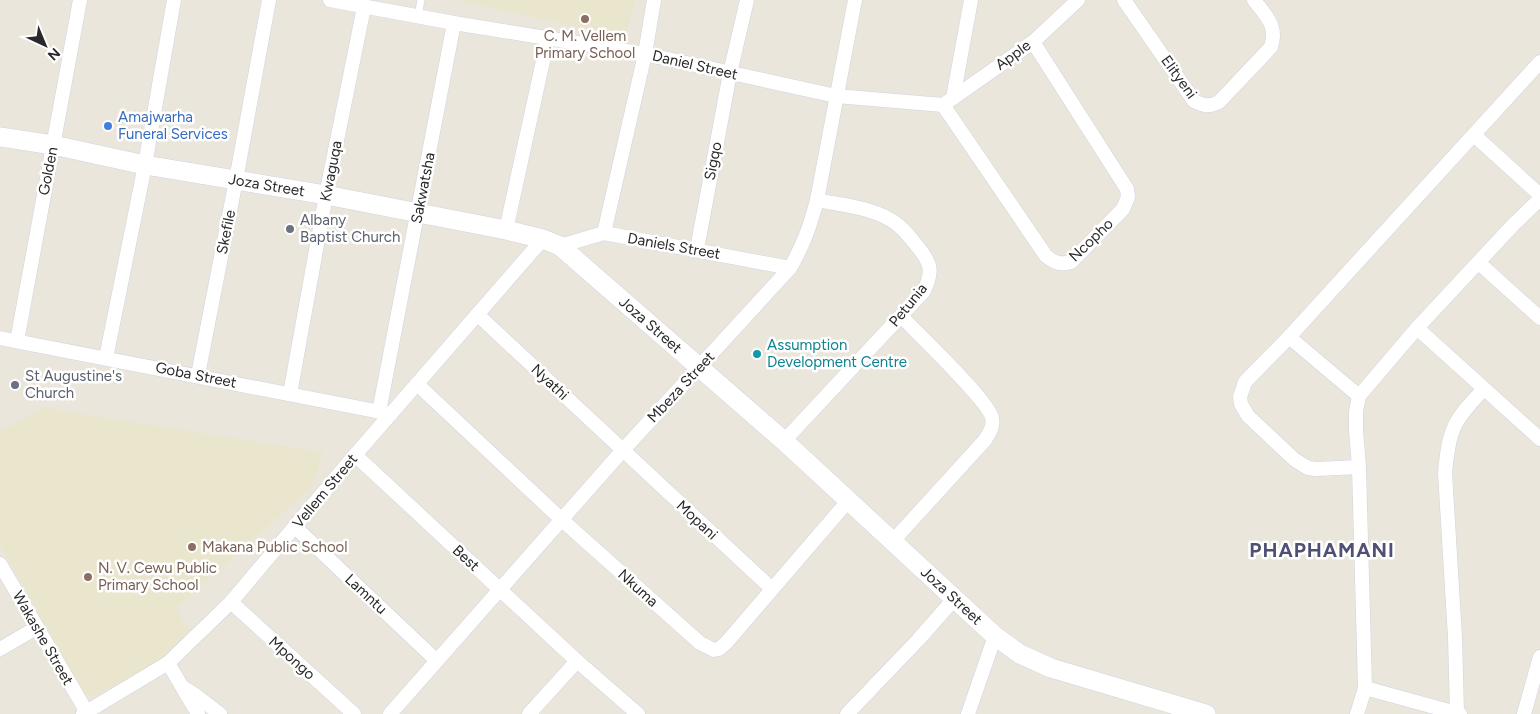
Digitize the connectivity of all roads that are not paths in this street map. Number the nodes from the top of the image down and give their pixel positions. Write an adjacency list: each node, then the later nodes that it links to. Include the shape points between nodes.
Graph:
1 (80, 0): 25 (street, Golden)
2 (174, 0): 26 (street)
3 (269, 0): 27 (street, Skefile)
4 (330, 0): 13 (street, Daniel Street)
5 (422, 0): 14 (lane)
6 (654, 0): 18 (street)
7 (747, 0): 20 (street, Sigqo)
8 (855, 0): 21 (street, Mbeza Street)
9 (970, 0): 22 (street)
10 (1078, 0): 17 (street, Apple)
11 (1124, 0): 12 (street, Elityeni, via 1194,101 1211,106 1219,102 1271,47 1274,30)
12 (1254, 0)
13 (364, 7): 14 (street, Daniel Street); 29 (street, Kwaguqa)
14 (418, 16): 15 (street, Daniel Street)
15 (454, 23): 16 (street, Daniel Street); 32 (street, Sakwatsha)
16 (548, 38): 18 (street, Daniel Street); 33 (street)
17 (1033, 42): 22 (street, Apple); 22 (street, Ncopho, via 1127,189 1128,197 1123,209 1071,262 1063,264 1046,256)
18 (645, 54): 20 (street, Daniel Street); 34 (street)
19 (1540, 62): 23 (street)
20 (730, 73): 21 (street, Daniel Street); 36 (street, Sigqo)
21 (836, 96): 22 (street, Daniel Street, via 895,102); 31 (street, Mbeza Street)
22 (948, 102)
23 (1474, 135): 28 (street); 43 (street)
24 (0, 137): 25 (street, Joza Street)
25 (53, 145): 26 (street, Joza Street); 45 (street, Golden)
26 (144, 165): 27 (street, Joza Street); 46 (street)
27 (236, 180): 29 (street, Joza Street); 48 (street, Skefile)
28 (1540, 195)
29 (326, 196): 32 (street, Joza Street); 51 (street, Kwaguqa)
30 (1540, 199): 37 (street)
31 (817, 200): 38 (street, Mbeza Street, via 803,246); 40 (street, Petunia, via 890,219 924,254 931,276 924,292)
32 (418, 213): 33 (street, Joza Street); 53 (street, Sakwatsha)
33 (506, 230): 35 (street, Joza Street)
34 (604, 233): 35 (street, Daniels Street); 36 (street, Daniels Street)
35 (551, 243): 39 (street, Vellem Street); 47 (street, Joza Street)
36 (697, 249): 38 (street, Daniels Street)
37 (1479, 263): 41 (street); 42 (street)
38 (790, 268): 47 (street, Mbeza Street)
39 (478, 315): 49 (street, Vellem Street); 56 (street, Nyathi)
40 (901, 316): 55 (street, Petunia); 62 (street, via 984,405 992,417 992,428 985,440)
41 (1540, 318)
42 (1417, 328): 50 (street); 52 (street)
43 (1289, 337): 52 (street); 58 (street, via 1246,382 1240,396 1241,404 1248,416 1308,468)
44 (0, 338): 45 (street, Goba Street)
45 (16, 341): 46 (street, Goba Street)
46 (106, 358): 48 (street, Goba Street)
47 (700, 367): 55 (street, Joza Street); 56 (street, Mbeza Street)
48 (198, 375): 51 (street, Goba Street)
49 (417, 384): 53 (street, Vellem Street); 60 (street, Nkuma)
50 (1484, 389): 54 (street); 88 (street, via 1455,422 1449,439 1445,473)
51 (290, 394): 53 (street, Goba Street)
52 (1359, 396): 58 (street, via 1356,412)
53 (385, 413): 57 (street, Vellem Street)
54 (1540, 439)
55 (784, 441): 59 (street, Joza Street)
56 (623, 450): 60 (street, Mbeza Street); 65 (street, Mopani)
57 (355, 455): 61 (street, Vellem Street); 64 (street, Best)
58 (1359, 467): 76 (street)
59 (848, 501): 62 (street, Joza Street); 65 (street, Nkuma)
60 (562, 520): 64 (street, Mbeza Street); 65 (street, Nkuma, via 700,643 714,650 726,643)
61 (295, 527): 67 (street, Vellem Street); 72 (street, Lamntu)
62 (892, 542): 66 (street, Joza Street)
63 (0, 564): 68 (street, Wakashe Street)
64 (500, 590): 72 (street, Mbeza Street); 73 (street, Best)
65 (772, 590)
66 (955, 598): 69 (street, Joza Street); 84 (street)
67 (231, 602): 74 (street, Vellem Street); 80 (street, Mpongo)
68 (36, 628): 70 (street); 77 (street, Wakashe Street)
69 (996, 636): 85 (street); 86 (street, Joza Street, via 1020,654 1044,666)
70 (0, 649)
71 (1540, 657): 89 (street)
72 (436, 661): 81 (street, Mbeza Street)
73 (577, 661): 82 (street); 83 (street, Best)
74 (168, 663): 75 (street); 77 (street, Vellem Street)
75 (184, 688): 78 (street); 79 (street)
76 (1364, 688): 87 (street); 88 (street)
77 (86, 713)
78 (198, 714)
79 (220, 714)
80 (354, 714)
81 (390, 714)
82 (529, 714)
83 (638, 714)
84 (847, 714)
85 (968, 714)
86 (1206, 714)
87 (1357, 714)
88 (1459, 714)
89 (1524, 714)

